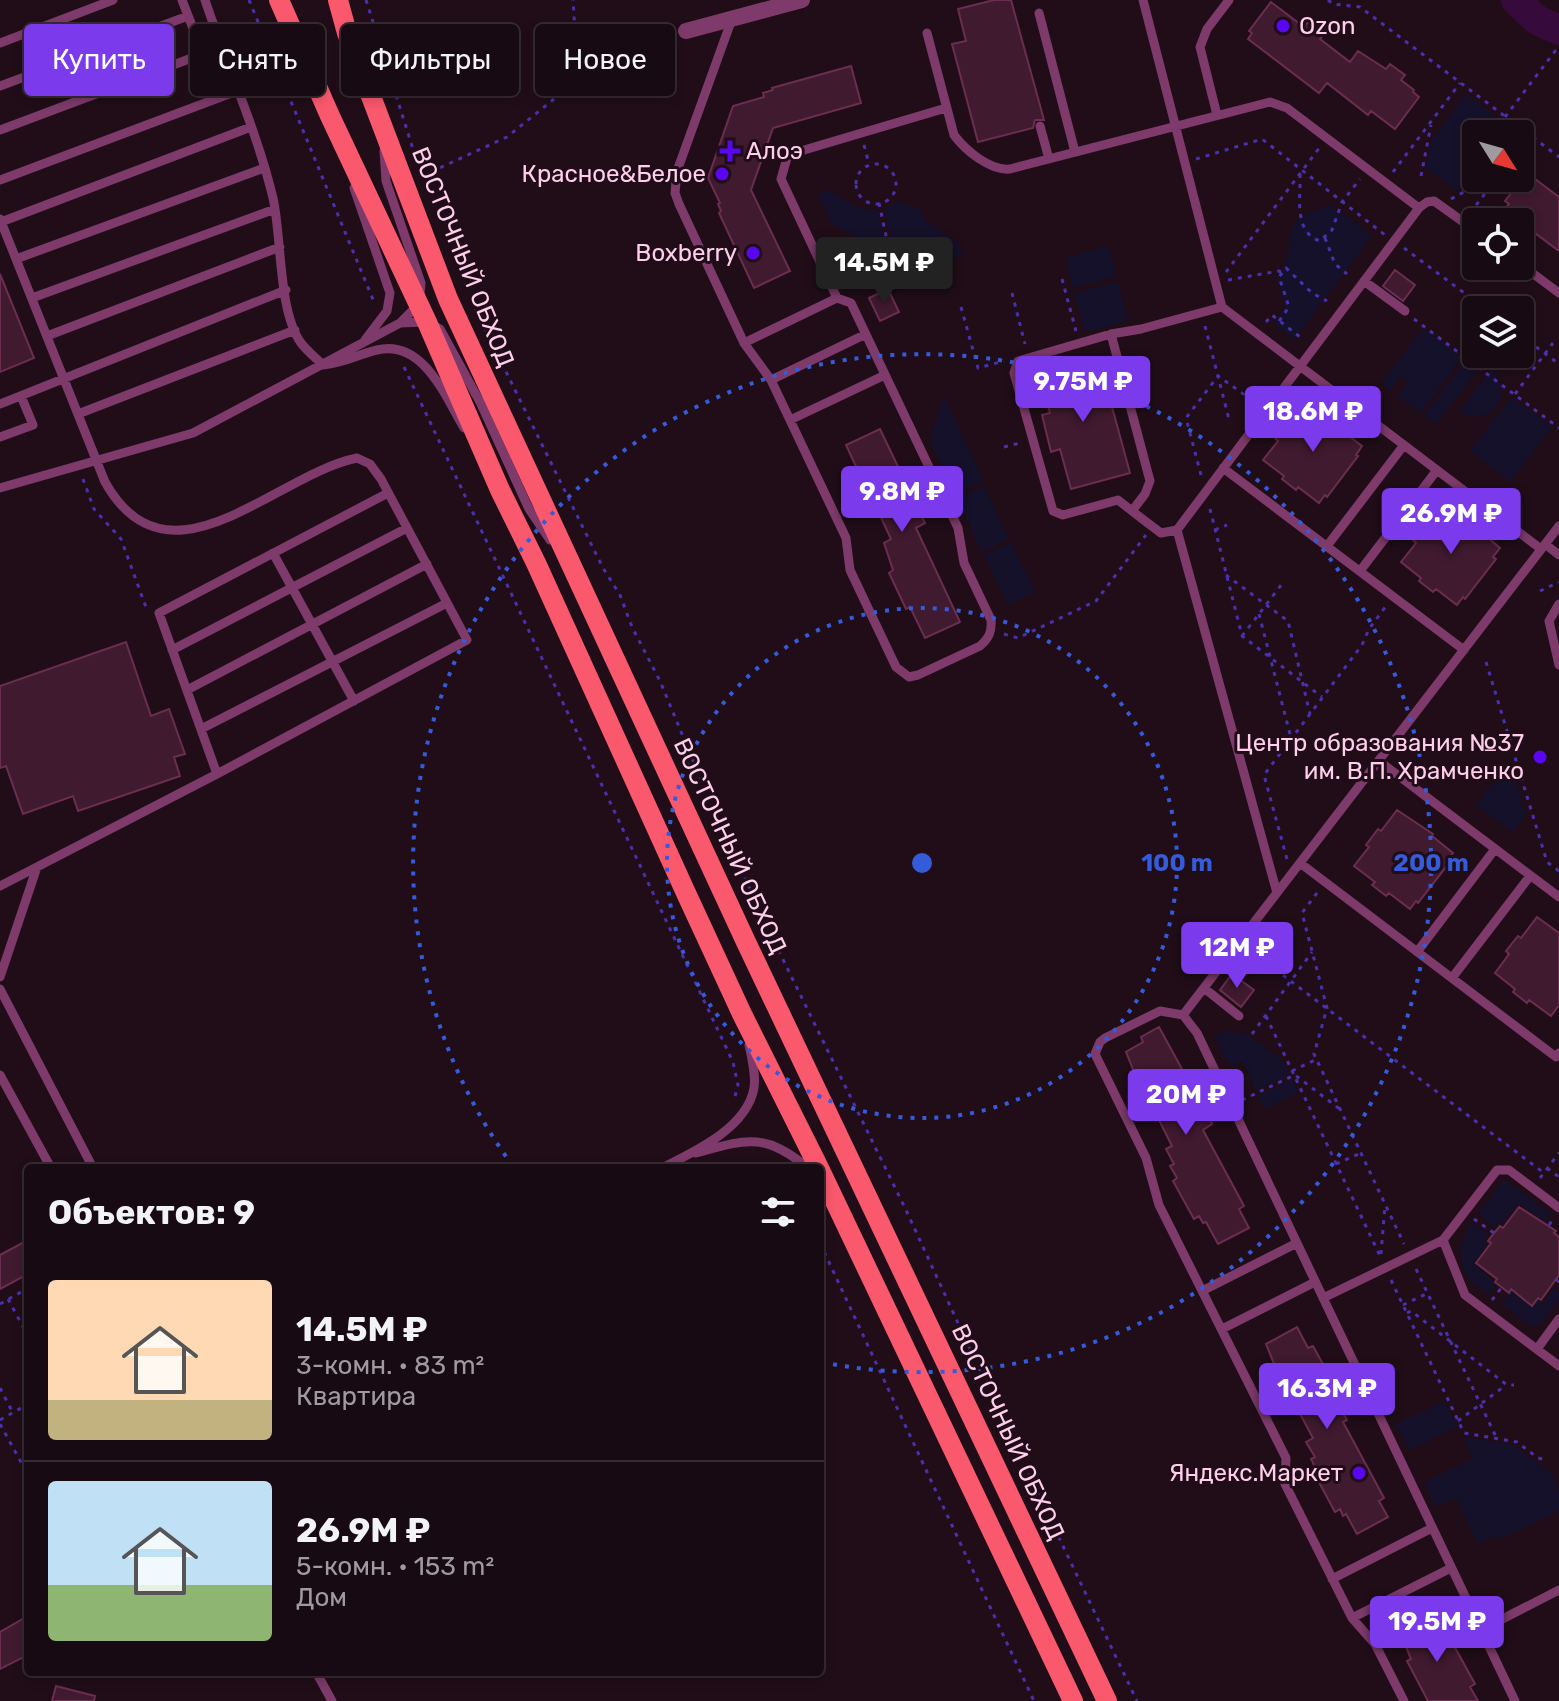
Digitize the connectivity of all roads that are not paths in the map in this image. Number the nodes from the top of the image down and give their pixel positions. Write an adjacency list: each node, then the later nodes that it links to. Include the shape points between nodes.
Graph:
1 (113, 0): 16 (lane)
2 (182, 0): 10 (lane)
3 (205, 0): 13 (lane)
4 (279, 0): 23 (main road)
5 (338, 0): 27 (main road, ВОСТОЧНЫЙ ОБХОД)
6 (802, 0): 11 (street)
7 (1143, 0): 25 (lane)
8 (1229, 0): 22 (lane, via 1200,47)
9 (1039, 13): 29 (lane)
10 (188, 16): 12 (lane); 18 (lane)
11 (732, 19): 14 (street); 53 (lane, via 677,171 675,193)
12 (191, 24)
13 (213, 24)
14 (686, 31)
15 (927, 33): 21 (lane)
16 (0, 43)
17 (190, 59): 28 (lane)
18 (0, 86)
19 (224, 96): 32 (lane)
20 (239, 96): 26 (lane)
21 (946, 108): 30 (lane, via 958,140 995,168); 44 (lane, via 790,155 781,175)
22 (1217, 115): 25 (lane); 33 (lane, via 1279,103)
23 (330, 116): 47 (main road); 54 (lane, via 390,293 387,311)
24 (1040, 126): 30 (lane)
25 (1175, 126): 29 (lane); 45 (lane)
26 (251, 127): 31 (lane); 35 (lane)
27 (383, 128): 47 (lane, via 386,181 421,283); 82 (main road, ВОСТОЧНЫЙ ОБХОД, via 448,299)
28 (0, 130)
29 (1075, 152): 30 (lane)
30 (1049, 159)
31 (264, 168): 34 (lane); 38 (lane)
32 (0, 180)
33 (1419, 208): 36 (lane, via 1434,201); 40 (lane)
34 (275, 209): 37 (lane); 43 (lane)
35 (1, 221): 38 (lane)
36 (1462, 221)
37 (280, 247): 41 (lane); 52 (lane)
38 (16, 259): 43 (lane)
39 (1534, 274): 42 (lane)
40 (1364, 281): 46 (lane); 56 (lane)
41 (286, 290): 49 (lane); 58 (lane)
42 (1559, 293)
43 (32, 298): 52 (lane)
44 (837, 298): 50 (lane, via 851,303); 53 (lane)
45 (1222, 307): 51 (lane); 56 (lane)
46 (1405, 311)
47 (423, 313): 48 (lane); 48 (lane); 70 (main road); 82 (lane, via 448,341 529,509)
48 (400, 323): 54 (lane)
49 (295, 330): 55 (lane); 62 (lane)
50 (866, 334): 57 (lane); 59 (lane)
51 (1111, 334): 72 (lane, via 1150,481); 72 (lane, via 1028,356 1014,367 1050,507 1057,514 1118,500)
52 (47, 336): 58 (lane)
53 (744, 343): 59 (lane)
54 (362, 344): 55 (lane)
55 (323, 365): 66 (lane, via 193,433); 70 (lane, via 394,348 415,356 436,381)
56 (1300, 366): 65 (lane); 67 (lane)
57 (885, 375): 63 (lane); 63 (lane, via 958,528 964,563 991,620 992,630 980,646 918,675 902,674 850,570 846,538)
58 (64, 379): 60 (lane); 62 (lane)
59 (771, 380): 63 (lane)
60 (21, 396): 61 (lane); 64 (lane, via 33,425)
61 (0, 404)
62 (78, 414): 66 (lane)
63 (790, 420)
64 (0, 437)
65 (1404, 445): 68 (lane); 76 (lane)
66 (97, 461): 69 (lane); 71 (lane, via 114,498 132,515 154,527 184,531 219,523 325,467 357,458 370,464)
67 (1223, 468): 75 (lane); 76 (lane)
68 (1437, 470): 77 (lane); 81 (lane)
69 (0, 488)
70 (500, 490): 108 (main road)
71 (388, 493): 74 (lane); 78 (lane)
72 (1132, 511): 75 (lane, via 1161,533)
73 (1559, 526): 77 (lane)
74 (407, 528): 80 (lane); 83 (lane)
75 (1177, 530): 101 (lane)
76 (1327, 546): 81 (lane)
77 (1543, 546): 79 (lane); 88 (lane)
78 (273, 553): 83 (lane); 87 (lane, via 159,613)
79 (1559, 555)
80 (427, 564): 84 (lane); 86 (lane)
81 (1360, 571): 88 (lane)
82 (576, 576): 141 (main road, ВОСТОЧНЫЙ ОБХОД)
83 (293, 588): 86 (lane); 87 (lane)
84 (447, 603): 89 (lane); 92 (lane, via 467,640)
85 (1559, 604): 90 (lane, via 1549,621)
86 (312, 624): 89 (lane); 91 (lane)
87 (172, 650): 91 (lane)
88 (1464, 650): 94 (lane)
89 (333, 662): 92 (lane); 93 (lane)
90 (1559, 665)
91 (187, 690): 93 (lane)
92 (354, 701): 95 (lane)
93 (201, 729): 95 (lane)
94 (1379, 761): 96 (lane); 97 (lane)
95 (217, 774): 98 (lane)
96 (1495, 849): 99 (lane); 103 (lane)
97 (1300, 863): 101 (lane); 103 (lane)
98 (37, 867): 100 (lane); 104 (lane)
99 (1530, 876): 102 (lane); 105 (lane)
100 (0, 886)
101 (1277, 893): 106 (lane)
102 (1559, 897)
103 (1417, 952): 105 (lane)
104 (0, 977)
105 (1452, 978): 111 (lane, via 1556,1057)
106 (1204, 988): 109 (lane); 110 (lane)
107 (0, 989): 115 (lane)
108 (742, 1014): 113 (lane, via 754,1088 729,1127); 118 (main road)
109 (1183, 1015): 124 (lane, via 1197,1033); 126 (lane, via 1160,1011 1105,1038 1095,1054)
110 (1239, 1016)
111 (1559, 1053)
112 (0, 1075): 114 (lane)
113 (688, 1155): 116 (lane); 117 (lane, via 741,1140 767,1142)
114 (49, 1164)
115 (91, 1164)
116 (670, 1164)
117 (803, 1164)
118 (817, 1164)
119 (824, 1177): 121 (main road)
120 (824, 1187): 121 (lane)
121 (835, 1199): 140 (main road)
122 (1559, 1208): 123 (lane, via 1509,1170 1497,1170)
123 (1443, 1240): 127 (lane); 130 (lane, via 1465,1295)
124 (1297, 1243): 125 (lane); 126 (lane)
125 (1315, 1282): 127 (lane); 129 (lane)
126 (1202, 1291): 129 (lane)
127 (1323, 1298): 132 (lane)
128 (1559, 1319): 130 (lane)
129 (1222, 1329): 134 (lane, via 1286,1458 1285,1484)
130 (1537, 1349): 131 (lane)
131 (1559, 1366)
132 (1432, 1528): 133 (lane); 134 (lane)
133 (1451, 1568): 136 (lane); 137 (lane)
134 (1332, 1579): 136 (lane)
135 (1559, 1590): 137 (lane)
136 (1352, 1618): 142 (lane, via 1375,1644)
137 (1481, 1630): 143 (lane)
138 (318, 1676): 139 (lane)
139 (332, 1701)
140 (1073, 1701)
141 (1107, 1701)
142 (1404, 1701)
143 (1515, 1701)

